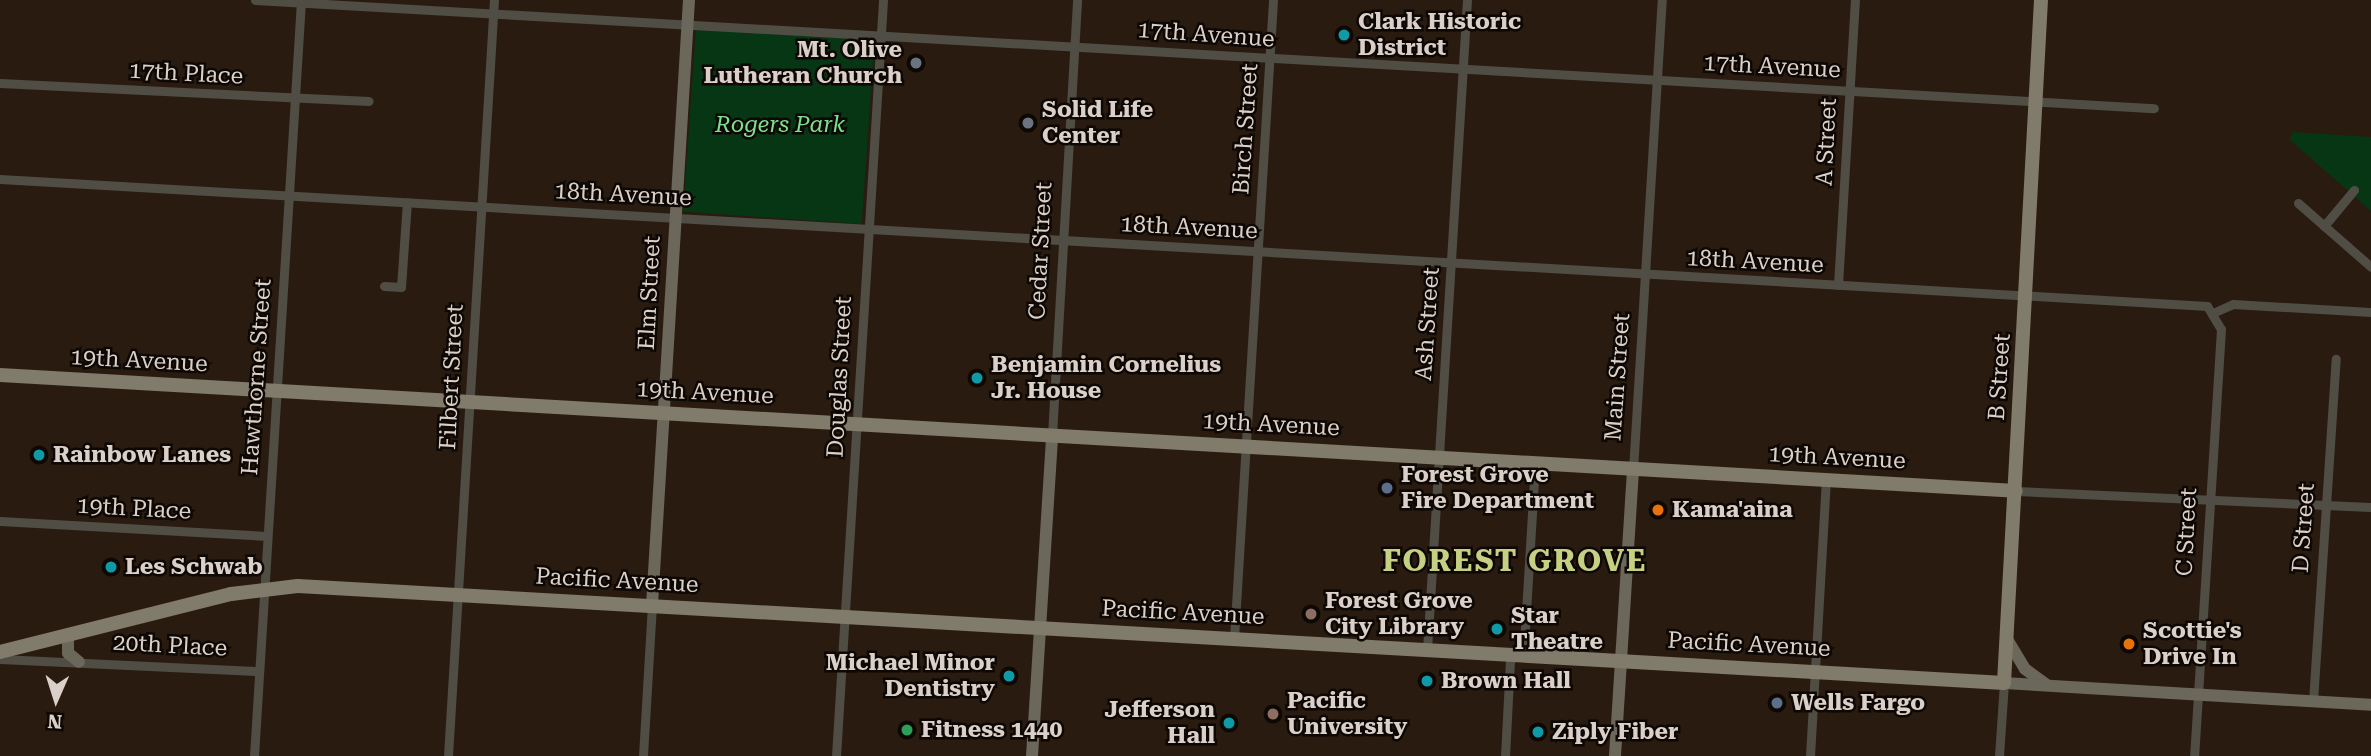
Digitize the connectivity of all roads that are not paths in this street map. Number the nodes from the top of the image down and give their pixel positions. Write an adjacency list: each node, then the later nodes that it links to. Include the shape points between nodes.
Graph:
1 (255, 0): 11 (street, 17th Avenue)
2 (494, 0): 12 (street, Filbert Street)
3 (689, 0): 13 (street, Elm Street)
4 (883, 0): 14 (street, Douglas Street)
5 (1077, 0): 15 (street, Cedar Street)
6 (1273, 0): 16 (street, Birch Street)
7 (1467, 0): 17 (street, Ash Street)
8 (1662, 0): 18 (street, Main Street)
9 (1855, 0): 20 (street, A Street)
10 (2040, 0): 23 (main road, B Street)
11 (300, 1): 12 (street, 17th Avenue); 21 (street, Hawthorne Street)
12 (493, 12): 13 (street, 17th Avenue); 30 (street, Filbert Street)
13 (688, 24): 14 (street, 17th Avenue); 31 (street, Elm Street)
14 (880, 35): 15 (street, 17th Avenue); 33 (street, Douglas Street)
15 (1074, 46): 16 (street, 17th Avenue); 34 (street, Cedar Street)
16 (1269, 58): 17 (street, 17th Avenue); 35 (street, Birch Street)
17 (1463, 69): 18 (street, 17th Avenue); 36 (street, Ash Street)
18 (1657, 80): 20 (street, 17th Avenue); 38 (street, Main Street)
19 (0, 83): 21 (street, 17th Place)
20 (1850, 91): 23 (street, 17th Avenue); 39 (street, A Street)
21 (295, 100): 22 (street, 17th Place); 27 (street, Hawthorne Street)
22 (369, 102)
23 (2039, 102): 24 (street, 17th Avenue); 41 (main road, B Street)
24 (2154, 108)
25 (0, 179): 27 (street, 18th Avenue)
26 (2354, 190): 32 (street)
27 (289, 195): 28 (street, 18th Avenue); 46 (street, Hawthorne Street)
28 (407, 202): 30 (street, 18th Avenue); 40 (street, via 401,287)
29 (2298, 203): 32 (street)
30 (480, 207): 31 (street, 18th Avenue); 47 (street, Filbert Street)
31 (675, 218): 33 (street, 18th Avenue); 48 (street, Elm Street)
32 (2324, 226): 37 (street)
33 (868, 229): 34 (street, 18th Avenue); 49 (street, Douglas Street)
34 (1062, 240): 35 (street, 18th Avenue); 50 (street, Cedar Street)
35 (1257, 252): 36 (street, 18th Avenue); 51 (street, Birch Street)
36 (1451, 263): 38 (street, 18th Avenue); 52 (street, Ash Street)
37 (2371, 267)
38 (1646, 275): 39 (street, 18th Avenue); 54 (street, Main Street)
39 (1838, 285): 41 (street, 18th Avenue)
40 (384, 286)
41 (2028, 296): 42 (street, 18th Avenue, via 2207,306); 56 (main road, B Street)
42 (2215, 312): 43 (street, 18th Avenue, via 2233,304); 57 (street, C Street, via 2221,329)
43 (2371, 312)
44 (2336, 359): 59 (street, D Street)
45 (0, 375): 46 (main road, 19th Avenue)
46 (275, 391): 47 (main road, 19th Avenue); 61 (street, Hawthorne Street)
47 (471, 402): 48 (main road, 19th Avenue); 63 (street, Filbert Street)
48 (665, 414): 49 (main road, 19th Avenue); 64 (street, Elm Street)
49 (857, 425): 50 (main road, 19th Avenue); 65 (street, Douglas Street)
50 (1052, 435): 51 (main road, 19th Avenue); 66 (street, Cedar Street)
51 (1245, 447): 52 (main road, 19th Avenue); 67 (street, Birch Street)
52 (1439, 458): 53 (main road, 19th Avenue); 70 (street, Ash Street)
53 (1535, 464): 54 (main road, 19th Avenue); 72 (street, via 1524,644)
54 (1633, 470): 55 (main road, 19th Avenue); 74 (street, Main Street)
55 (1826, 480): 56 (main road, 19th Avenue); 77 (street)
56 (2016, 491): 57 (street, 19th Avenue); 69 (main road, B Street)
57 (2209, 501): 59 (street, 19th Avenue); 80 (street, C Street)
58 (2371, 507): 59 (street, 19th Avenue)
59 (2325, 508): 81 (street, D Street)
60 (0, 521): 61 (street, 19th Place)
61 (267, 536): 62 (street, Hawthorne Street)
62 (264, 587): 63 (main road, Pacific Avenue); 68 (main road, Pacific Avenue); 76 (street, Hawthorne Street)
63 (458, 594): 64 (main road, Pacific Avenue); 84 (street, Filbert Street)
64 (652, 605): 65 (main road, Pacific Avenue); 85 (street, Elm Street)
65 (845, 616): 66 (main road, Pacific Avenue); 86 (street, Douglas Street)
66 (1040, 628): 67 (main road, Pacific Avenue); 87 (street, Cedar Street)
67 (1234, 638): 70 (main road, Pacific Avenue)
68 (68, 639): 71 (main road, Pacific Avenue); 75 (street, 20th Place, via 68,653)
69 (2007, 639): 78 (main road, B Street); 79 (street, via 2025,669)
70 (1427, 650): 72 (main road, Pacific Avenue)
71 (0, 652)
72 (1515, 654): 74 (main road, Pacific Avenue); 88 (street)
73 (0, 659): 75 (street, 20th Place)
74 (1621, 660): 77 (main road, Pacific Avenue); 89 (street, Main Street)
75 (79, 662): 76 (street, 20th Place)
76 (259, 671): 83 (street, Hawthorne Street)
77 (1815, 672): 78 (main road, Pacific Avenue); 90 (street)
78 (2004, 683): 79 (street, Pacific Avenue); 91 (street, B Street)
79 (2049, 685): 80 (street, Pacific Avenue)
80 (2198, 695): 81 (street, Pacific Avenue); 92 (street, C Street)
81 (2313, 701): 82 (street, Pacific Avenue)
82 (2371, 705)
83 (254, 756)
84 (449, 756)
85 (643, 756)
86 (836, 756)
87 (1032, 756)
88 (1505, 756)
89 (1615, 756)
90 (1810, 756)
91 (1999, 756)
92 (2194, 756)

